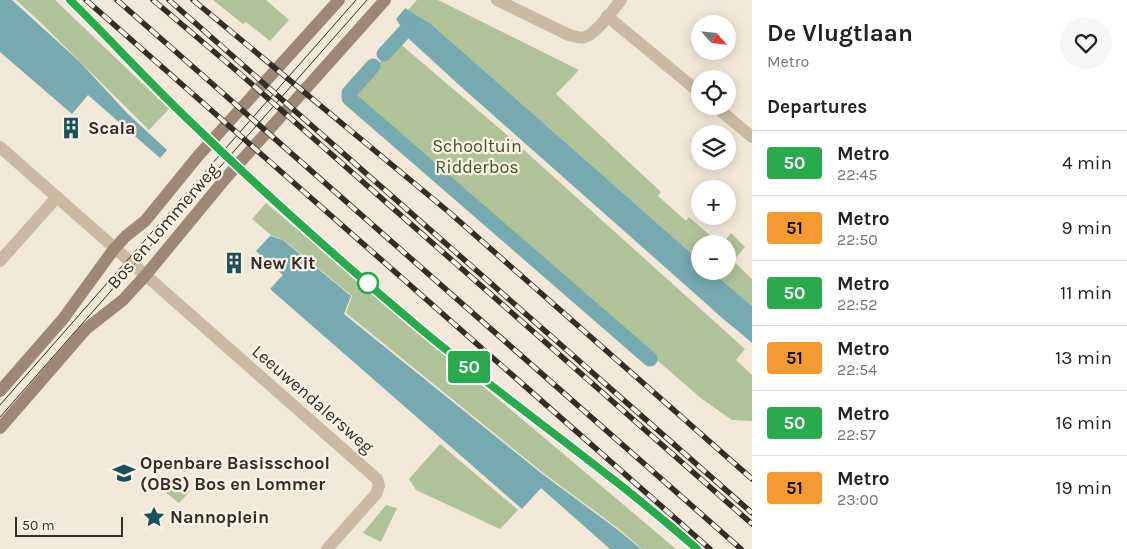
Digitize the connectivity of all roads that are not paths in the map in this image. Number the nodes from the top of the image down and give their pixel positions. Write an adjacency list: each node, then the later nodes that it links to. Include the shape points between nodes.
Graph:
1 (339, 0): 11 (main road, Bos en Lommerweg, via 198,156 145,221)
2 (385, 0): 13 (main road, Bos en Lommerweg, via 225,179)
3 (497, 0): 5 (street, via 578,37 594,31)
4 (621, 0): 5 (street)
5 (607, 16): 6 (street)
6 (691, 86)
7 (726, 115): 8 (street)
8 (752, 137)
9 (0, 147): 10 (street)
10 (57, 197): 11 (street); 12 (street)
11 (114, 249): 13 (street); 14 (main road, Bos en Lommerweg, via 63,319)
12 (0, 261)
13 (145, 276): 15 (main road, Bos en Lommerweg, via 123,300 86,329); 16 (street, Leeuwendalersweg, via 377,479 376,494)
14 (0, 392)
15 (0, 428)
16 (327, 549)

